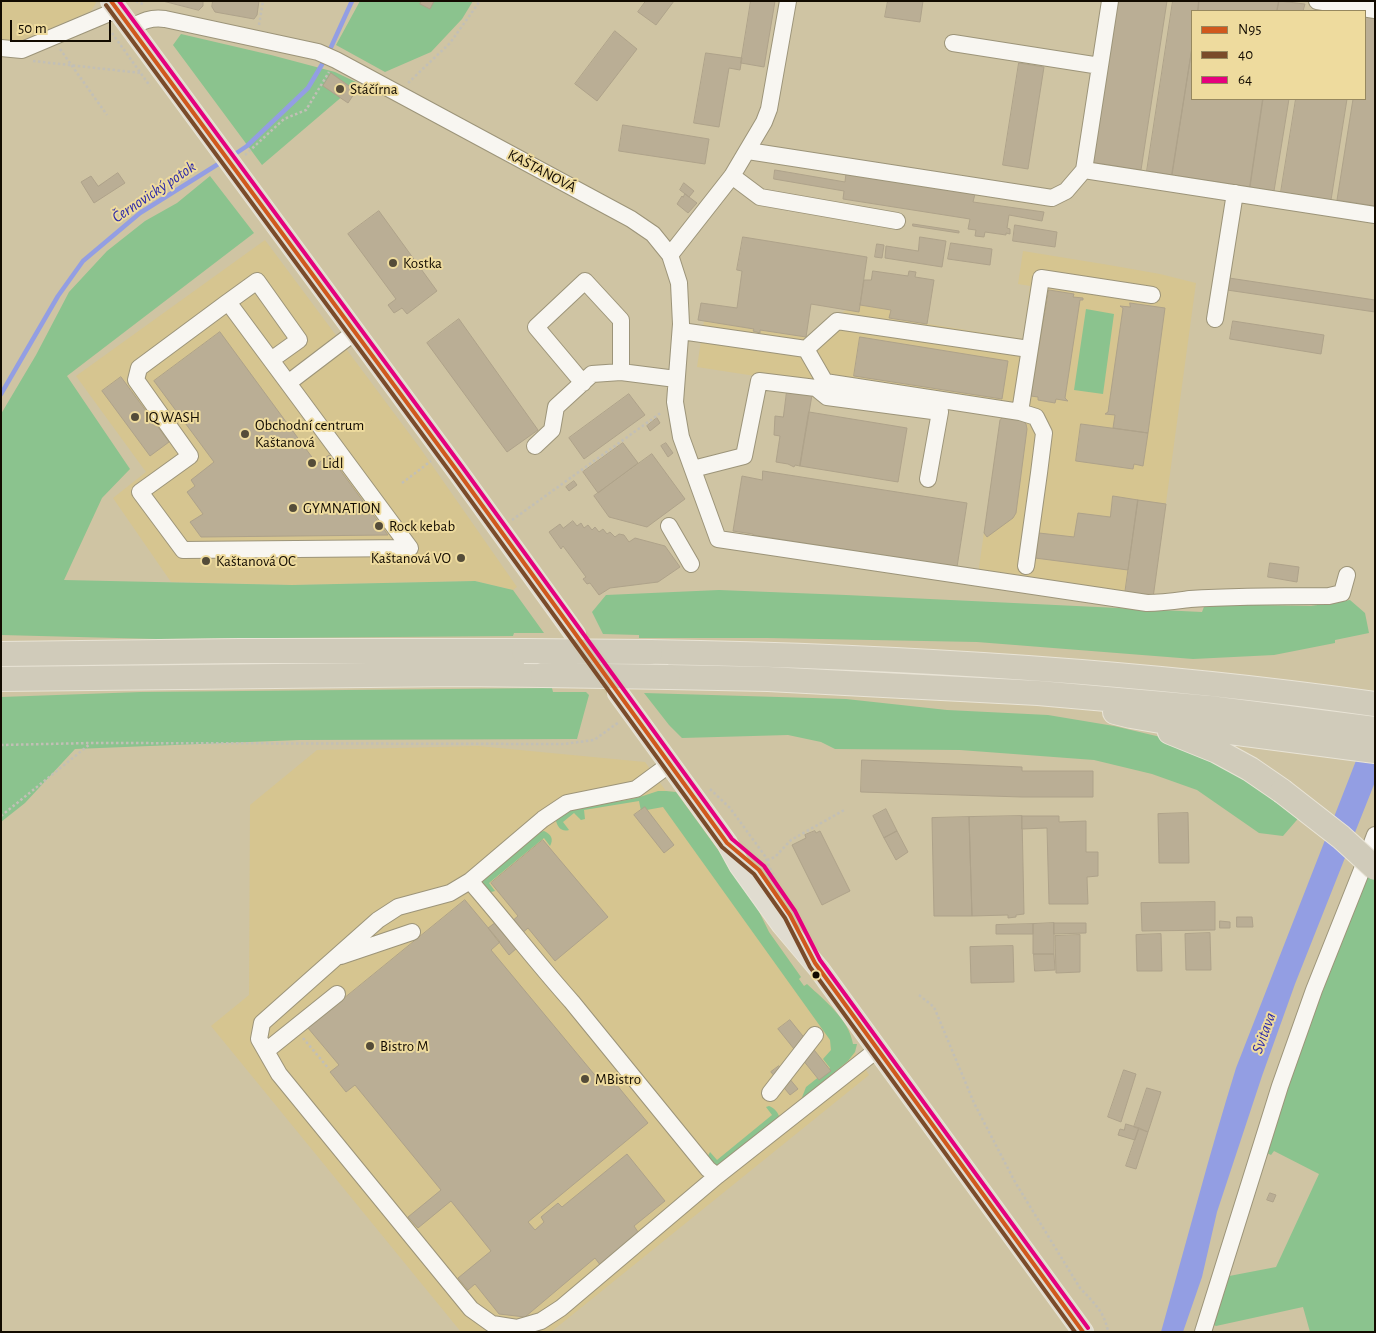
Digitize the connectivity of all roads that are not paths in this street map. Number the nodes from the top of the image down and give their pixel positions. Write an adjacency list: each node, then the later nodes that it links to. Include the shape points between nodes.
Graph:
1 (788, 1): 10 (street, via 769,109)
2 (1110, 1): 9 (street)
3 (1317, 1): 5 (street)
4 (109, 9): 6 (main road); 8 (street, via 22,50)
5 (1375, 10)
6 (131, 28): 16 (street, KAŠTANOVÁ, via 144,20 175,20 318,52 632,220 653,234); 21 (main road)
7 (952, 43): 9 (street)
8 (1, 48)
9 (1100, 66): 11 (street)
10 (748, 151): 11 (street, via 1052,198 1066,191); 12 (street)
11 (1084, 170): 13 (street)
12 (732, 176): 15 (street, via 760,197); 16 (street)
13 (1235, 193): 14 (street); 19 (street)
14 (1375, 215)
15 (898, 221)
16 (670, 255): 20 (street, KAŠTANOVÁ, via 679,283)
17 (1152, 295): 22 (street, via 1041,278)
18 (228, 302): 24 (street); 24 (street, via 257,281 299,340); 27 (street, via 139,368 136,380 190,456 140,492 183,550 410,548)
19 (1215, 319)
20 (681, 331): 23 (street); 26 (street, KAŠTANOVÁ)
21 (355, 332): 27 (street); 37 (main road)
22 (1029, 349): 23 (street, via 837,321); 29 (street)
23 (806, 350): 29 (street, via 825,382)
24 (272, 360): 27 (street)
25 (621, 372): 26 (street); 28 (street, via 592,374); 28 (street, via 621,320 585,281 536,327)
26 (676, 379): 31 (street, KAŠTANOVÁ, via 681,437)
27 (288, 383)
28 (583, 383): 30 (street, via 556,407 552,430)
29 (1020, 412): 35 (street, via 1036,417 1044,432)
30 (535, 446)
31 (693, 468): 32 (street, via 744,456 759,382 816,388 827,397 940,412); 36 (street, KAŠTANOVÁ, via 718,539 1147,603 1329,596 1342,593)
32 (928, 479)
33 (669, 526): 34 (street)
34 (690, 564)
35 (1026, 566)
36 (1347, 575)
37 (575, 634)
38 (1, 654): 42 (highway, bridge, via 240,651 768,654 1100,673)
39 (1, 679): 41 (highway, bridge, via 401,674 768,678)
40 (618, 693): 47 (main road)
41 (1038, 693): 43 (highway); 45 (highway, via 1209,708)
42 (1375, 704)
43 (1131, 716): 45 (highway, via 1207,729); 48 (highway, bridge, via 1216,751 1250,769 1342,837)
44 (1375, 729): 45 (highway)
45 (1316, 732): 46 (highway)
46 (1375, 751)
47 (670, 764): 49 (street, via 636,789 568,803 543,819); 54 (main road, via 727,843 759,870 790,915 814,962)
48 (1369, 867): 58 (street, via 1314,990 1280,1086)
49 (470, 881): 51 (street, via 450,893 398,907); 57 (street)
50 (412, 932): 51 (street)
51 (334, 958): 55 (street, via 262,1023 259,1039)
52 (337, 994): 55 (street)
53 (815, 1035): 56 (street)
54 (878, 1048): 57 (street); 59 (main road)
55 (266, 1051): 57 (street, via 279,1074 471,1309 492,1324 517,1328 541,1321 562,1308)
56 (770, 1094)
57 (717, 1176)
58 (1209, 1330)
59 (1083, 1332)

